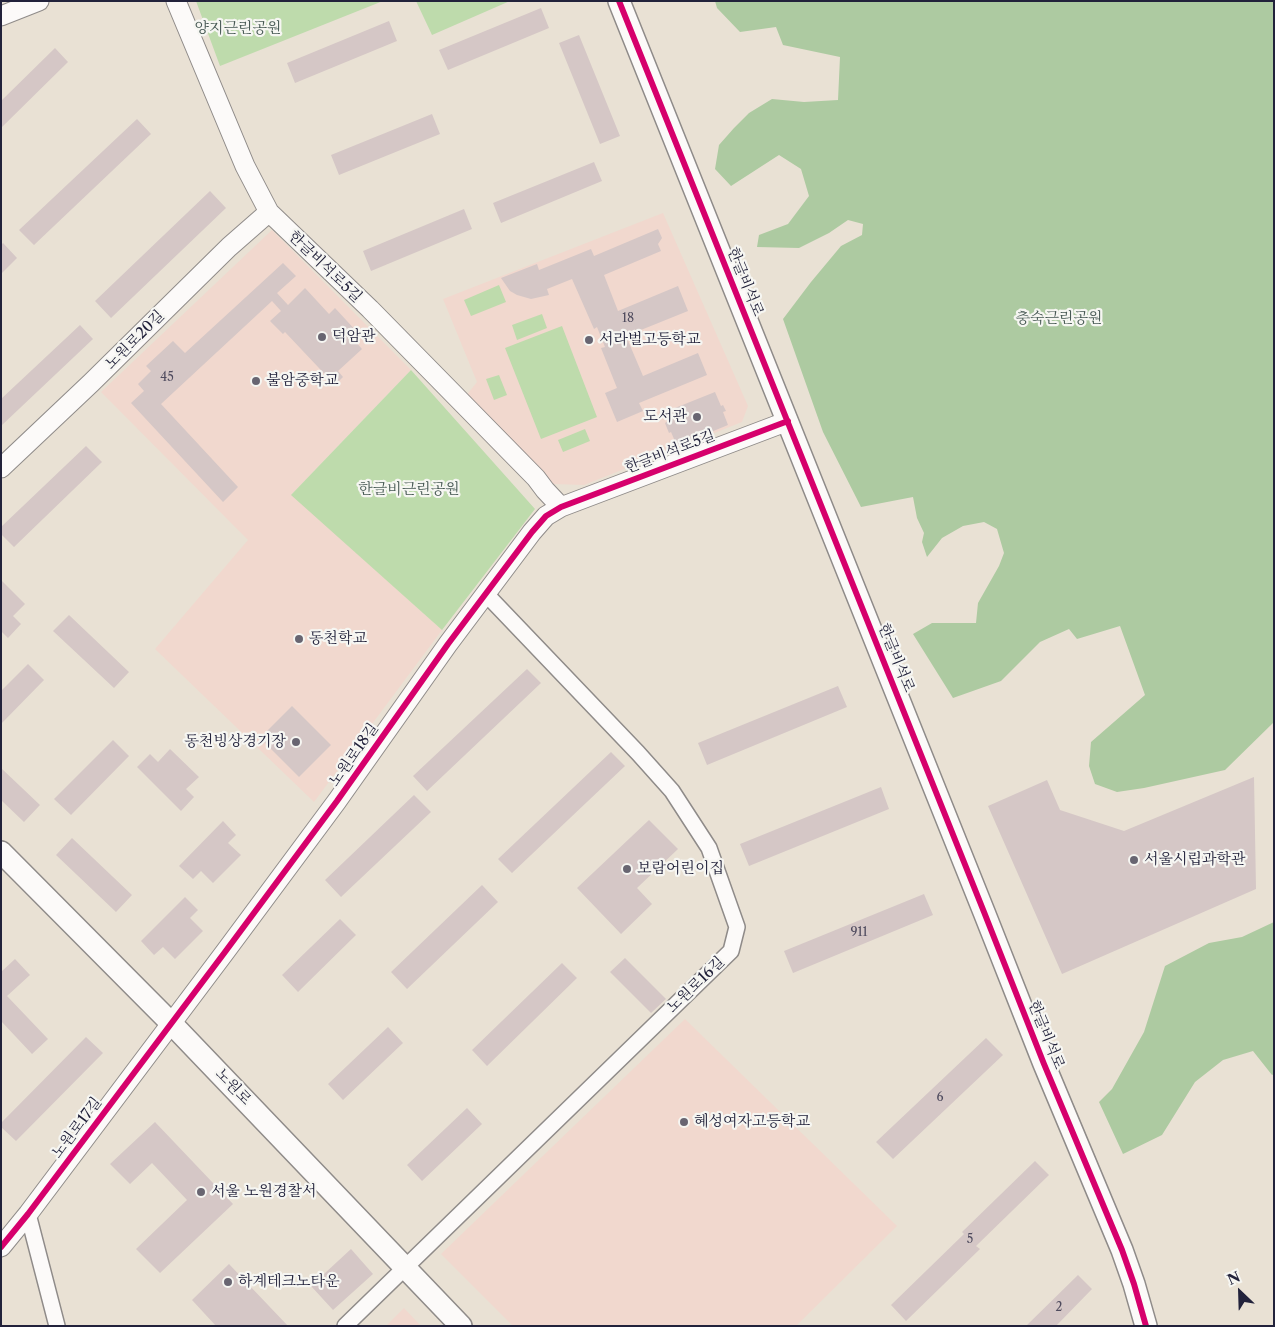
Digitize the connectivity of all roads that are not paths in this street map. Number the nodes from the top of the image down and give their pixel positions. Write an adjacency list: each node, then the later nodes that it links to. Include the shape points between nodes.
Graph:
1 (40, 1): 4 (street)
2 (176, 1): 5 (street, 한글비석로5길, via 245,166)
3 (619, 1): 6 (main road, 한글비석로)
4 (1, 16)
5 (269, 212): 7 (street, 노원로20길); 8 (street, 한글비석로5길, via 370,309)
6 (788, 421): 8 (street, 한글비석로5길); 18 (main road, 한글비석로, via 1044,1064 1122,1250)
7 (1, 468)
8 (561, 507): 9 (street, 노원로18길, via 546,516 532,532)
9 (486, 594): 11 (street, 노원로18길); 14 (street, 노원로16길, via 672,791 709,848 737,927 731,951)
10 (1, 852): 11 (main road, 노원로)
11 (171, 1023): 12 (street, 노원로17길); 14 (main road, 노원로)
12 (28, 1214): 13 (street, 노원로17길); 15 (street)
13 (1, 1247)
14 (405, 1267): 16 (street, 노원로16길); 17 (main road, 노원로)
15 (57, 1326)
16 (346, 1326)
17 (461, 1326)
18 (1146, 1326)

